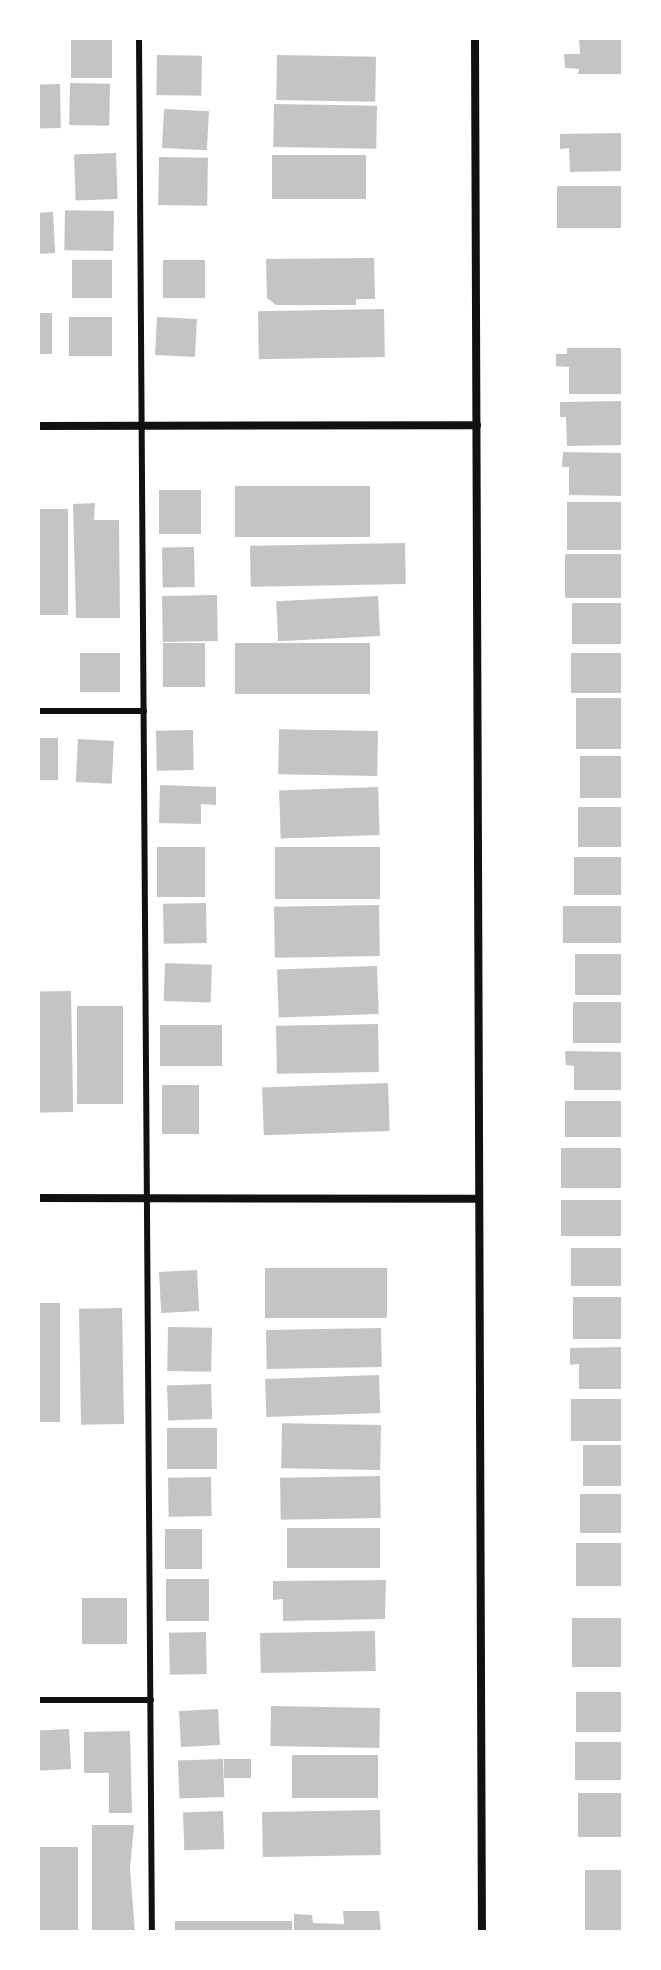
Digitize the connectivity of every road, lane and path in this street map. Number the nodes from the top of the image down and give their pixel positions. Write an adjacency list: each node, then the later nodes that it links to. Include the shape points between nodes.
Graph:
1 (139, 38): 5 (lane)
2 (475, 38): 3 (street)
3 (477, 425): 5 (street); 10 (street)
4 (38, 426): 5 (street)
5 (142, 426): 7 (lane)
6 (38, 711): 7 (lane)
7 (144, 711): 9 (lane)
8 (38, 1198): 9 (street)
9 (147, 1198): 10 (street); 12 (lane)
10 (479, 1199): 14 (street)
11 (38, 1700): 12 (lane)
12 (151, 1700): 13 (lane)
13 (152, 1932)
14 (482, 1932)

